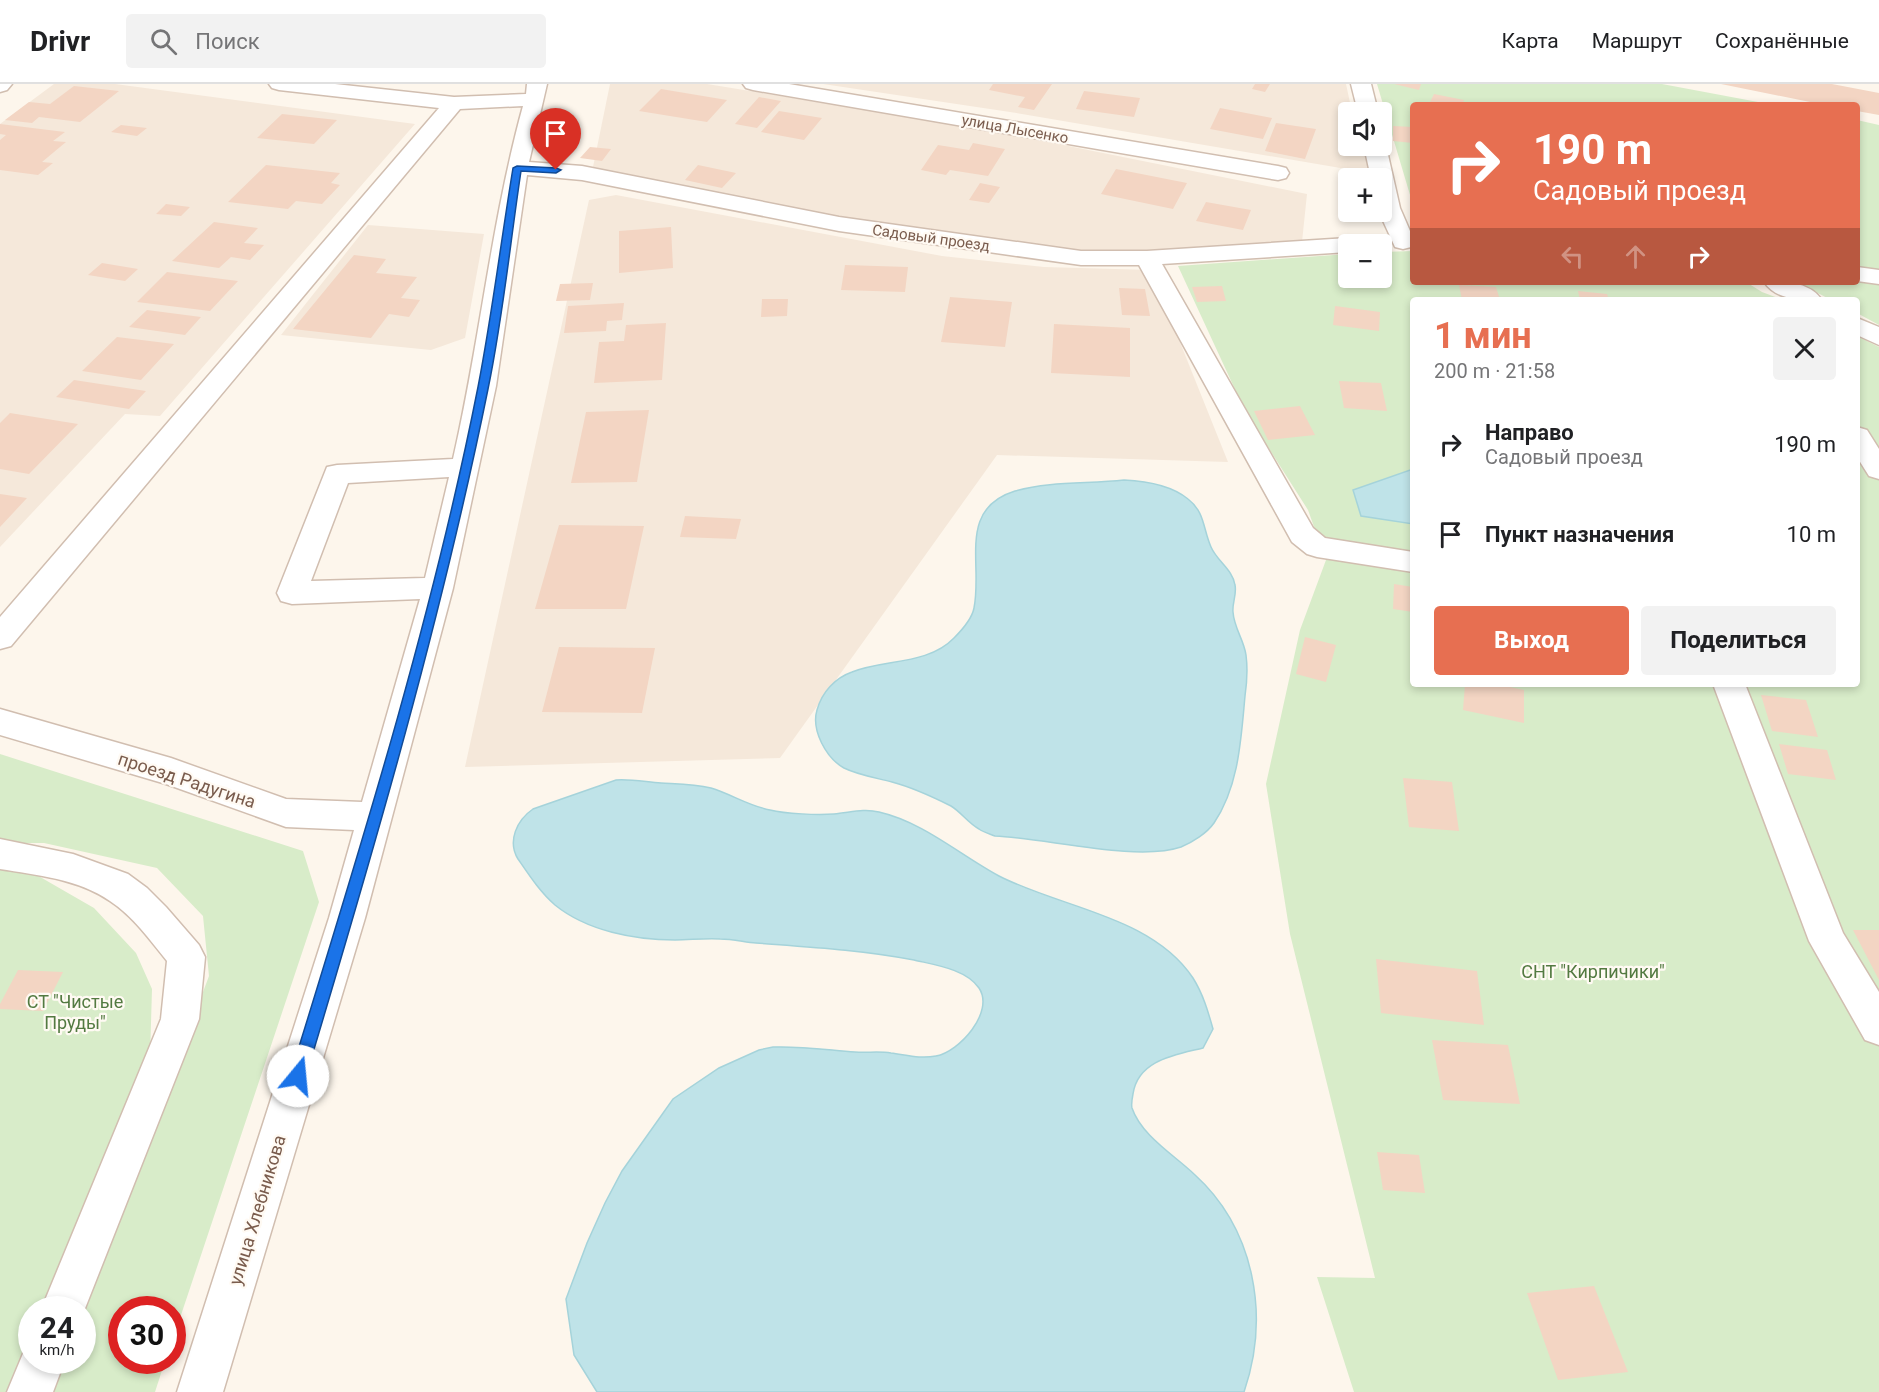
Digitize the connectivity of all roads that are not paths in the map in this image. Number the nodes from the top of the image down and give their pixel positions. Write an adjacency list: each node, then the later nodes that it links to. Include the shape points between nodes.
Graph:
1 (279, 84): 6 (street)
2 (753, 84): 9 (street, улица Лысенко)
3 (1361, 84): 5 (street)
4 (536, 92): 6 (street); 8 (street, улица Хлебникова)
5 (1366, 102)
6 (454, 103): 24 (street)
7 (1377, 156): 10 (street, via 1389,208)
8 (517, 168): 12 (street, Садовый проезд, via 582,173 839,224 968,243 1081,258); 20 (street, улица Хлебникова, via 483,386)
9 (1278, 173)
10 (1387, 234)
11 (1338, 246): 12 (street, Садовый проезд)
12 (1147, 258): 22 (street, via 1302,535 1317,547)
13 (1860, 274): 14 (street)
14 (1879, 277)
15 (1779, 285): 16 (street)
16 (1804, 297)
17 (1860, 327): 18 (street)
18 (1879, 337)
19 (1860, 441): 21 (street)
20 (465, 467): 23 (street, улица Хлебникова); 23 (street, via 337,474 292,593)
21 (1879, 470)
22 (1410, 562)
23 (438, 588): 27 (street, улица Хлебникова)
24 (0, 638)
25 (1731, 687): 29 (street, via 1827,941)
26 (0, 722): 27 (street, проезд Радугина, via 171,772 286,813)
27 (376, 817): 33 (street, улица Хлебникова)
28 (0, 854): 30 (street, via 62,865 117,886 158,921 186,957 180,1019)
29 (1879, 1028)
30 (69, 1296)
31 (37, 1374): 32 (street)
32 (30, 1392)
33 (200, 1392)

